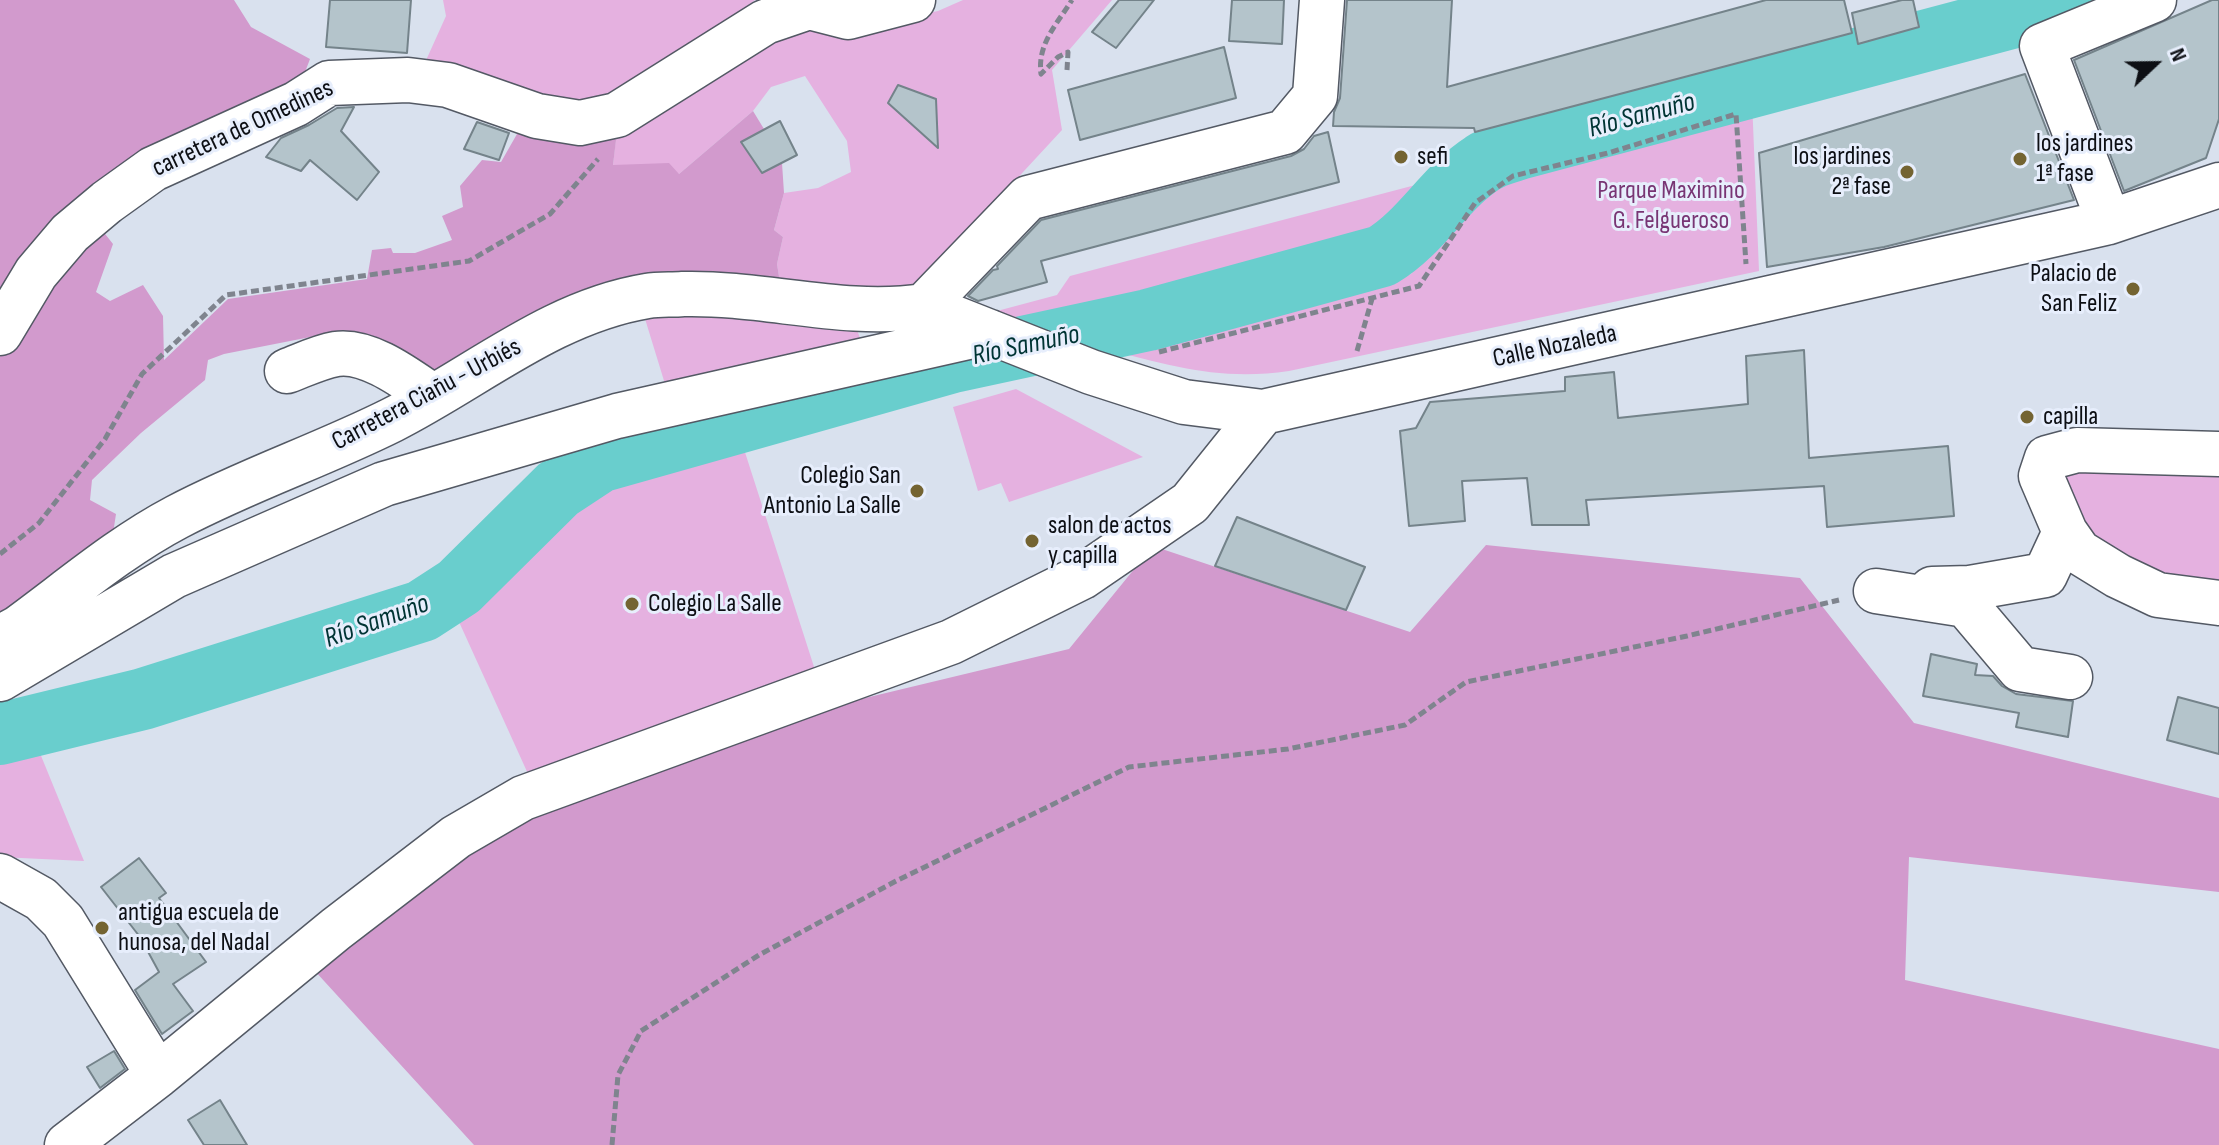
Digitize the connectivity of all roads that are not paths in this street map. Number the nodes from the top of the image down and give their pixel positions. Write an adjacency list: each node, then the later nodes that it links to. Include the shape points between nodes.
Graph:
1 (913, 0): 4 (street, via 848,17)
2 (1322, 0): 7 (street, via 1315,96 1285,132 1028,198)
3 (2154, 0): 6 (street, via 2042,46)
4 (808, 3): 9 (street, carretera de Omedines, via 765,22 617,115 580,123 537,116 448,85 408,80 329,83 296,104 153,169 107,202 70,233 36,273)
5 (2219, 185): 6 (street, Calle Nozaleda)
6 (2109, 222): 12 (street, Calle Nozaleda)
7 (911, 308): 8 (street, Calle Nozaleda); 11 (street, Carretera Ciañu - Urbiés, via 858,310 711,294 649,295 593,310 540,334)
8 (990, 332): 12 (street, Calle Nozaleda, via 1184,402); 18 (street, via 617,416 384,484 174,576)
9 (0, 333)
10 (287, 371): 11 (street, via 337,354 354,355 388,367)
11 (432, 396): 16 (street, Carretera Ciañu - Urbiés, via 394,419 178,517)
12 (1263, 412): 20 (street, via 1190,503 1082,577 951,642 523,798 456,837)
13 (2219, 454): 14 (street, via 2077,450 2047,458 2041,476)
14 (2065, 532): 15 (street, via 2079,552 2158,595); 17 (street, via 2045,575 1970,588 1876,591 1966,605 2020,669)
15 (2219, 603)
16 (0, 638)
17 (2070, 677)
18 (0, 679)
19 (0, 876): 20 (street, via 41,899 63,921)
20 (158, 1075): 21 (street)
21 (67, 1145)

